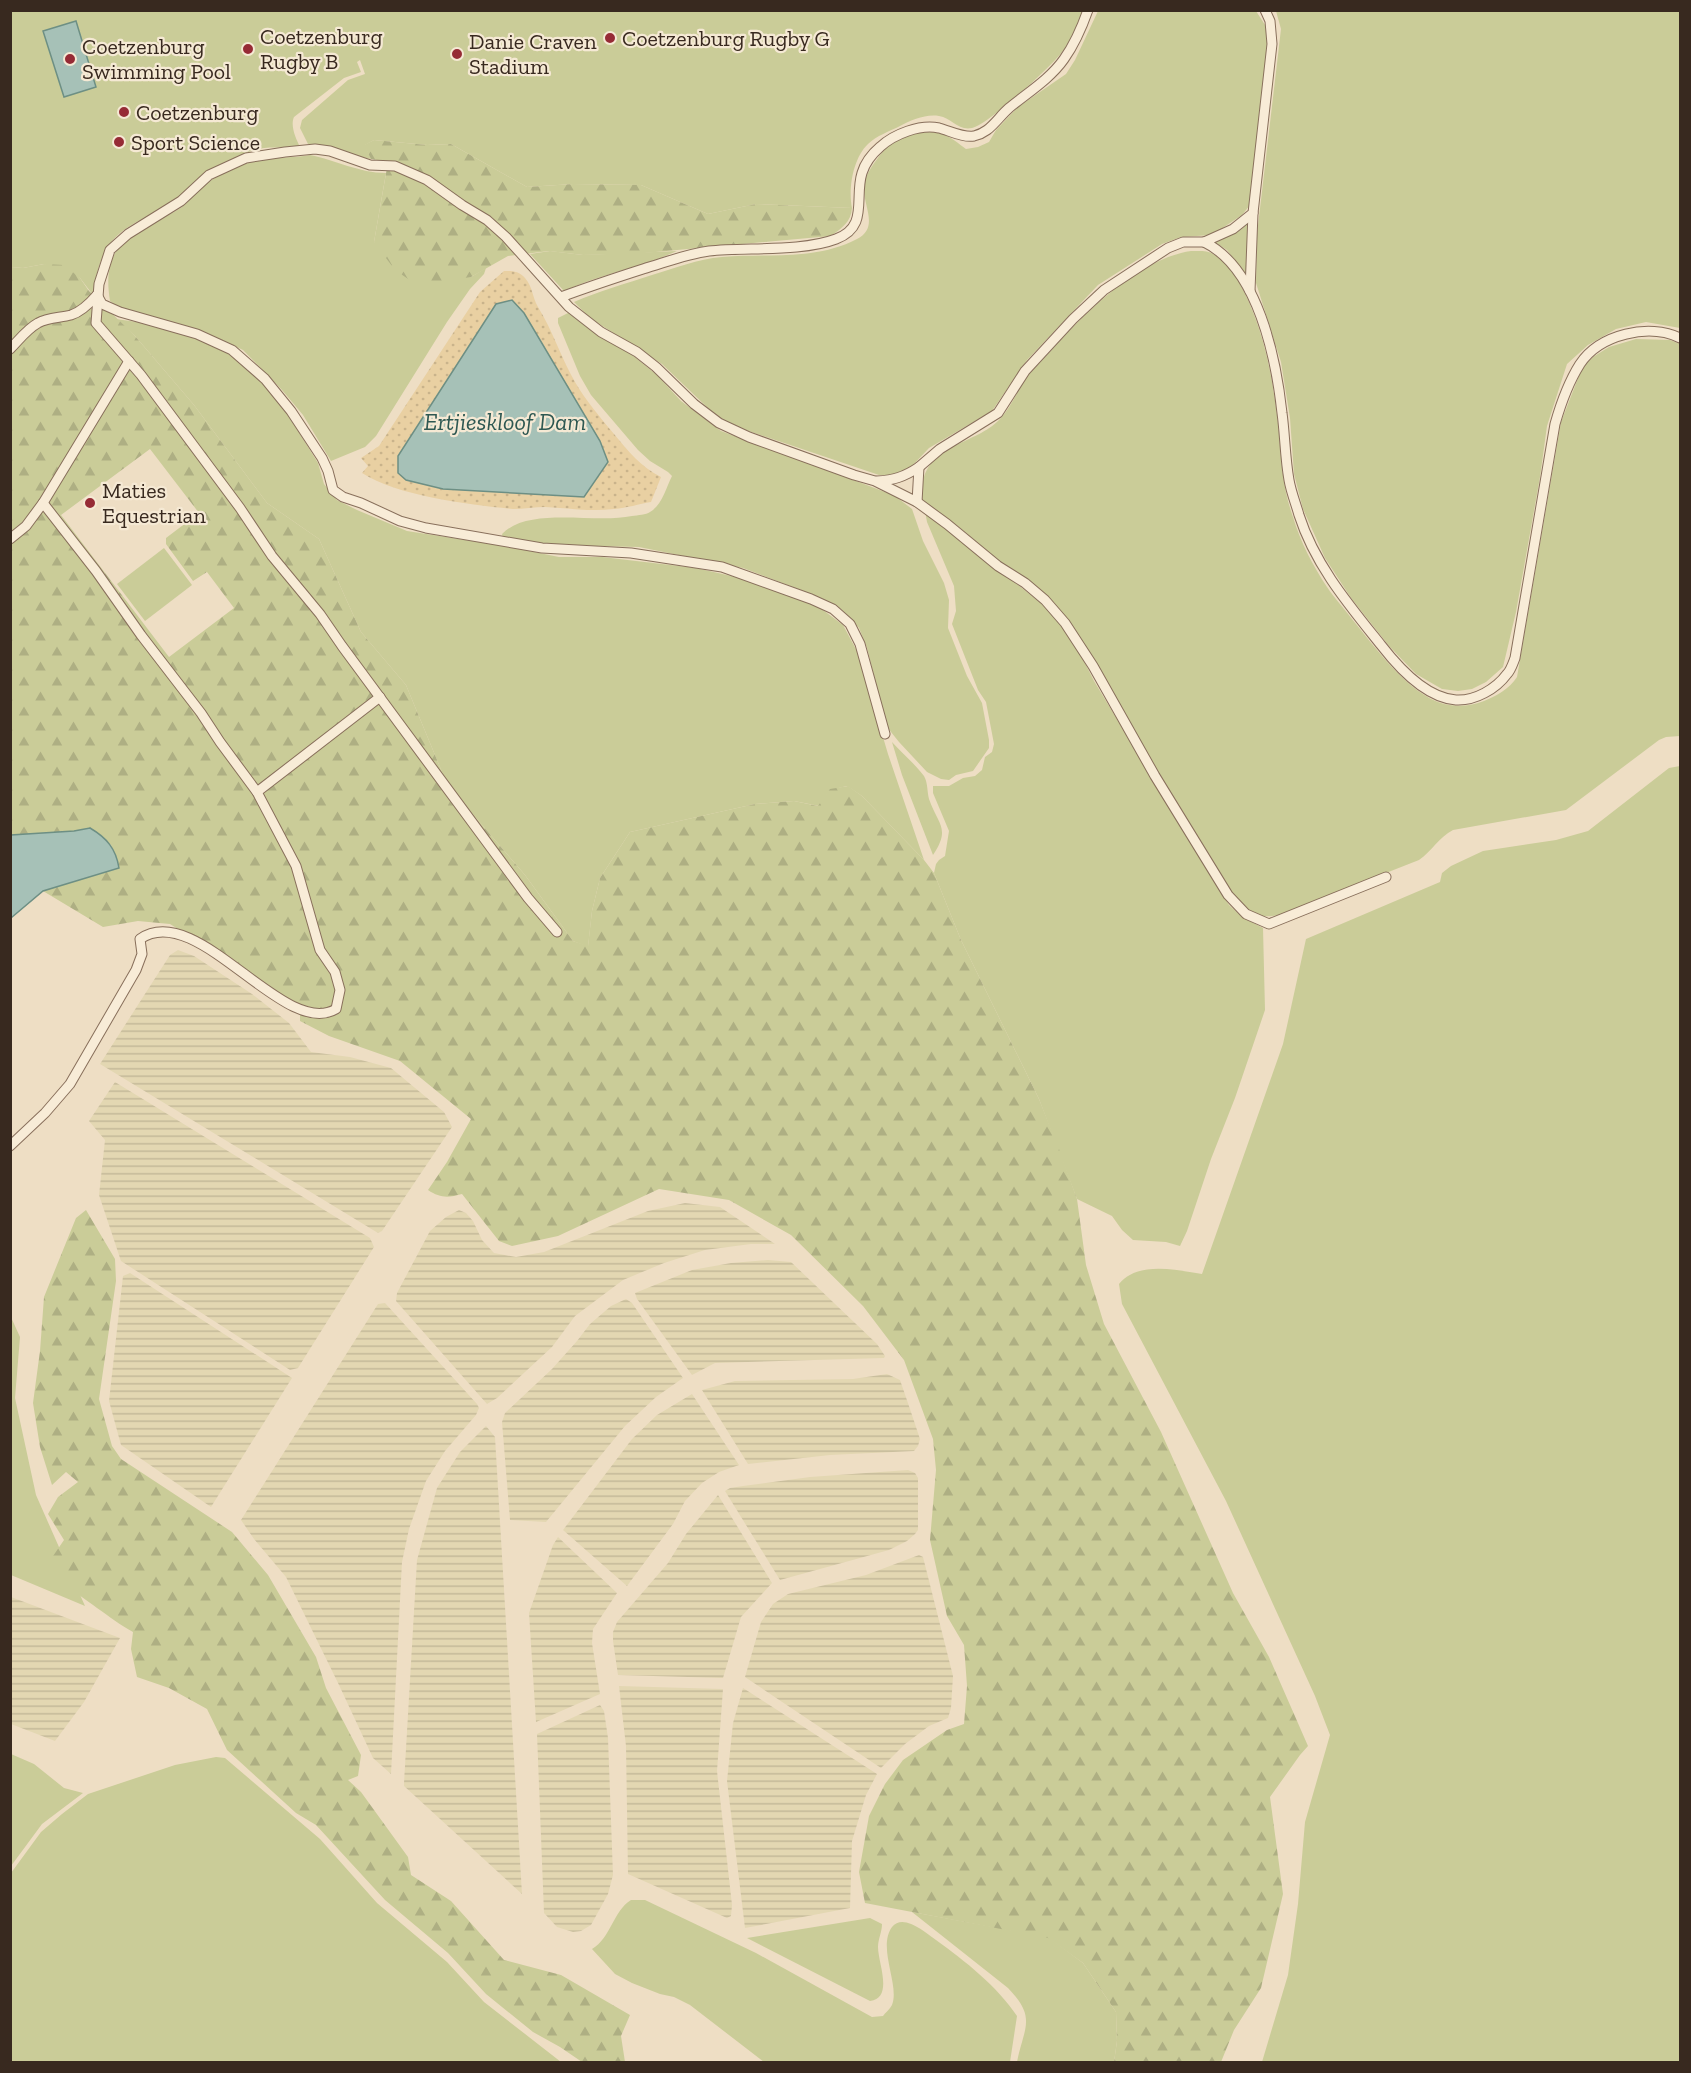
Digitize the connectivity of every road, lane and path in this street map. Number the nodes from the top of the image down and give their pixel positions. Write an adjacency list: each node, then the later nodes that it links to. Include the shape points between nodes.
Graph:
1 (1088, 10): 7 (street, via 1080,32 1057,68 987,130 970,136 936,127 915,129 882,144 862,171 859,213 846,234 816,245 707,251)
2 (1264, 10): 3 (street, via 1270,21 1272,44)
3 (1253, 213): 4 (street, via 1233,229); 5 (street)
4 (1204, 242): 5 (street, via 1227,256); 11 (street, via 1184,242 1168,248 1104,290 1025,371 998,413 940,449)
5 (1250, 293): 8 (street, via 1273,359 1289,480 1315,552 1336,588 1392,659 1422,686 1455,700 1492,689 1508,674 1515,658 1555,424 1565,390 1581,362 1596,348 1622,335 1655,331)
6 (97, 295): 7 (street, via 110,250 152,217 181,201 209,175 246,158 315,149 370,165 395,166 427,180 487,220); 9 (street, via 73,315 38,323); 10 (street, via 96,322); 17 (street, via 102,304 120,312 197,334 232,350 266,379 291,411 322,458 333,490 399,521 542,548 631,553 722,567 833,609 850,624 860,644)
7 (561, 297): 12 (street, via 601,332 656,367 719,423)
8 (1680, 338)
9 (10, 349)
10 (129, 361): 14 (street); 16 (street)
11 (919, 467): 12 (street, via 894,480); 13 (street)
12 (875, 481): 13 (street)
13 (917, 502): 19 (street, via 1025,583 1065,623 1228,895 1246,914 1269,924)
14 (43, 503): 15 (street, via 26,526); 18 (street)
15 (10, 539)
16 (380, 698): 18 (street); 20 (street)
17 (885, 734)
18 (257, 792): 21 (street, via 296,866 320,950 335,972 340,990 336,1009 315,1015 299,1009 193,939 161,931 148,934 140,939 136,970 70,1084)
19 (1386, 877)
20 (557, 932)
21 (10, 1146)

